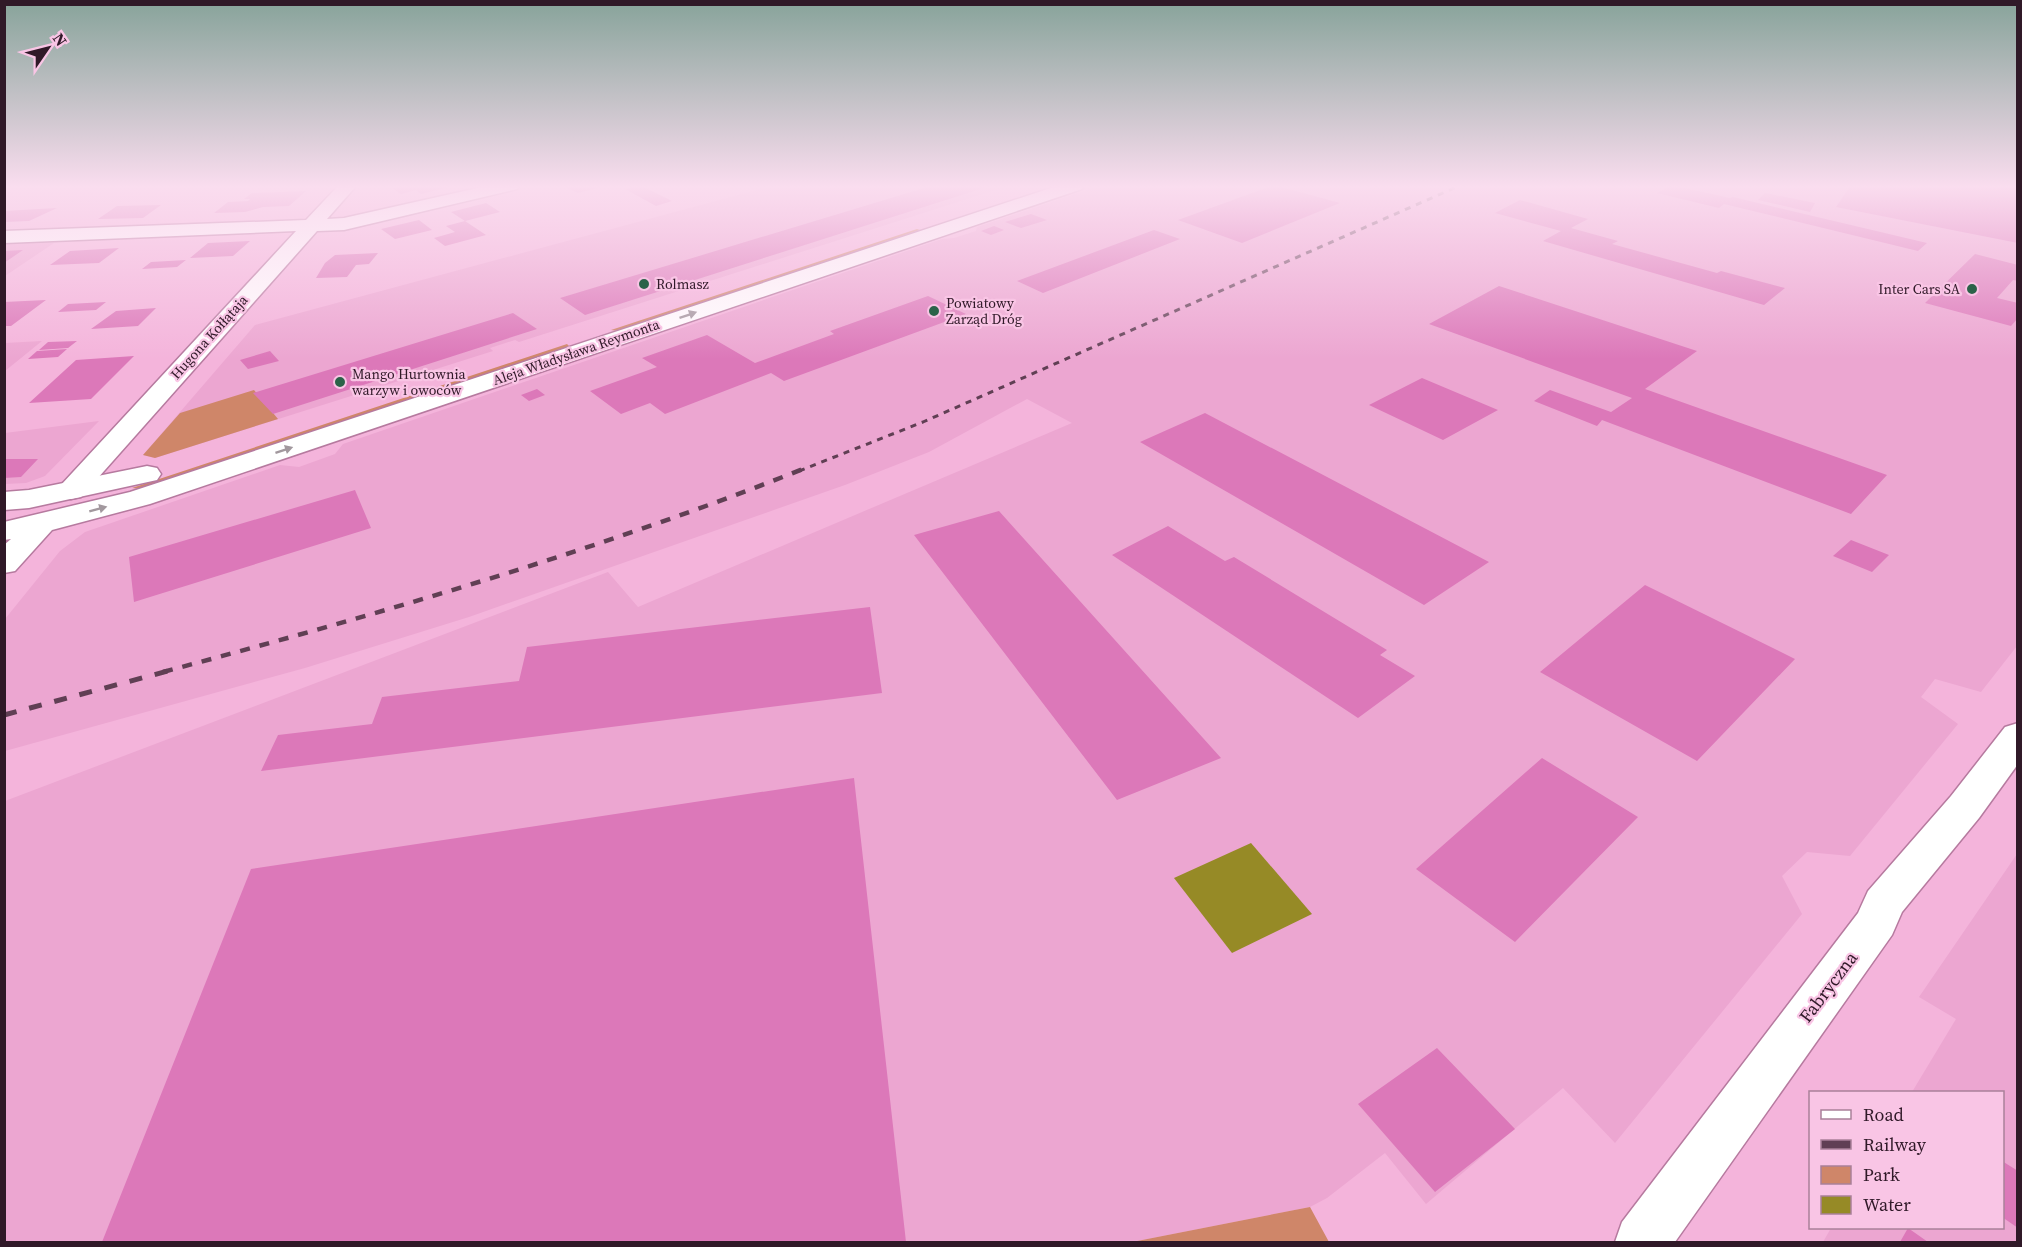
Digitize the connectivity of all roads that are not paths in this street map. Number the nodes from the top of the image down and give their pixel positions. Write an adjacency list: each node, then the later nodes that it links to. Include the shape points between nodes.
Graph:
1 (294, 243): 4 (street, Hugona Kołłątaja)
2 (850, 243): 4 (street, Aleja Władysława Reymonta, via 146,474)
3 (900, 243): 6 (street, Aleja Władysława Reymonta, one-way to 3, via 140,498)
4 (71, 491): 5 (street, Aleja Władysława Reymonta); 6 (street, Hugona Kołłątaja)
5 (4, 501)
6 (42, 524): 7 (street, Aleja Władysława Reymonta); 8 (street, Hugona Kołłątaja)
7 (4, 531)
8 (4, 564)
9 (2018, 736): 10 (street, Fabryczna, via 1965,807 1883,904 1877,922)
10 (1642, 1242)

